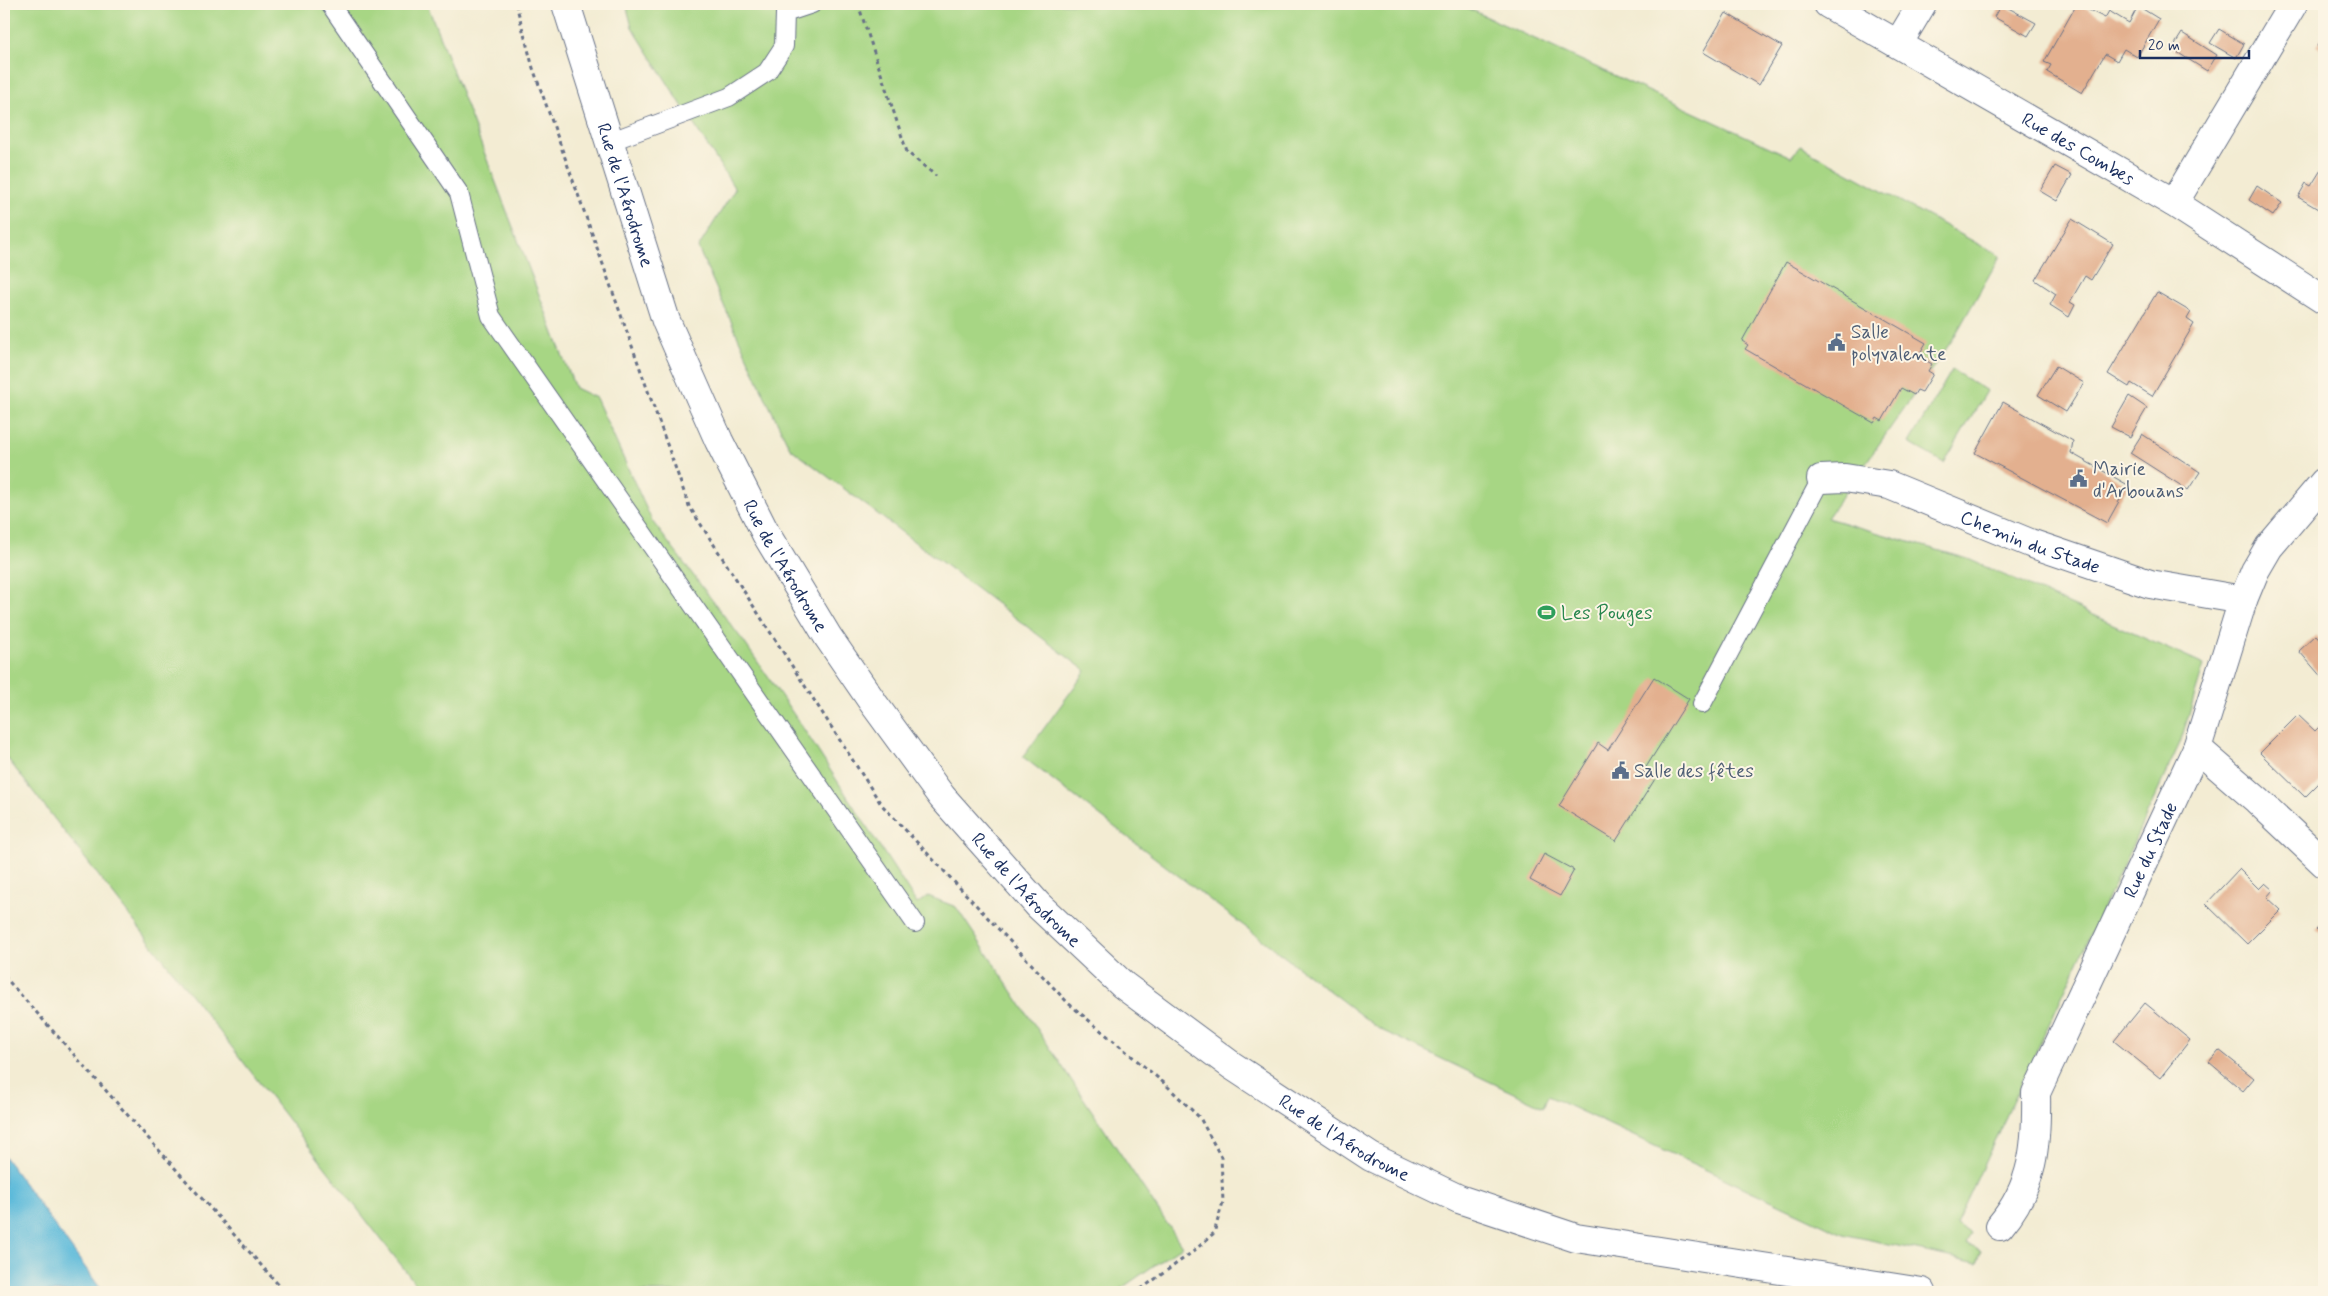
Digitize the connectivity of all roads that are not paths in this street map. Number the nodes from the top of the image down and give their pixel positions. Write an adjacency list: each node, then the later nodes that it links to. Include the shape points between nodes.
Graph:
1 (330, 4): 18 (lane, via 459,193 491,316)
2 (566, 4): 9 (street, Rue de l'Aérodrome)
3 (812, 4): 7 (lane)
4 (1828, 4): 8 (street, Rue des Combes)
5 (1922, 4): 8 (street)
6 (2293, 4): 10 (street)
7 (783, 8): 9 (lane, via 784,46 767,72 729,97)
8 (1898, 44): 10 (street, Rue des Combes)
9 (609, 142): 20 (street, Rue de l'Aérodrome, via 666,321 719,441 766,534 828,637 942,797 1066,932 1123,985 1231,1064 1371,1157 1459,1200 1576,1238)
10 (2174, 203): 11 (street, Rue des Combes)
11 (2324, 300)
12 (1821, 479): 14 (street, Chemin du Stade, via 1845,478 1889,485 2030,543 2150,584); 15 (lane)
13 (2324, 482): 14 (street, Rue du Stade, via 2269,547)
14 (2243, 600): 16 (street, Rue du Stade)
15 (1702, 704)
16 (2197, 748): 17 (street); 19 (street, Rue du Stade, via 2036,1093 2037,1124 2031,1168 2014,1209)
17 (2324, 863)
18 (915, 923)
19 (2000, 1226)
20 (1804, 1283): 21 (street, Rue de l'Aérodrome)
21 (1922, 1292)

